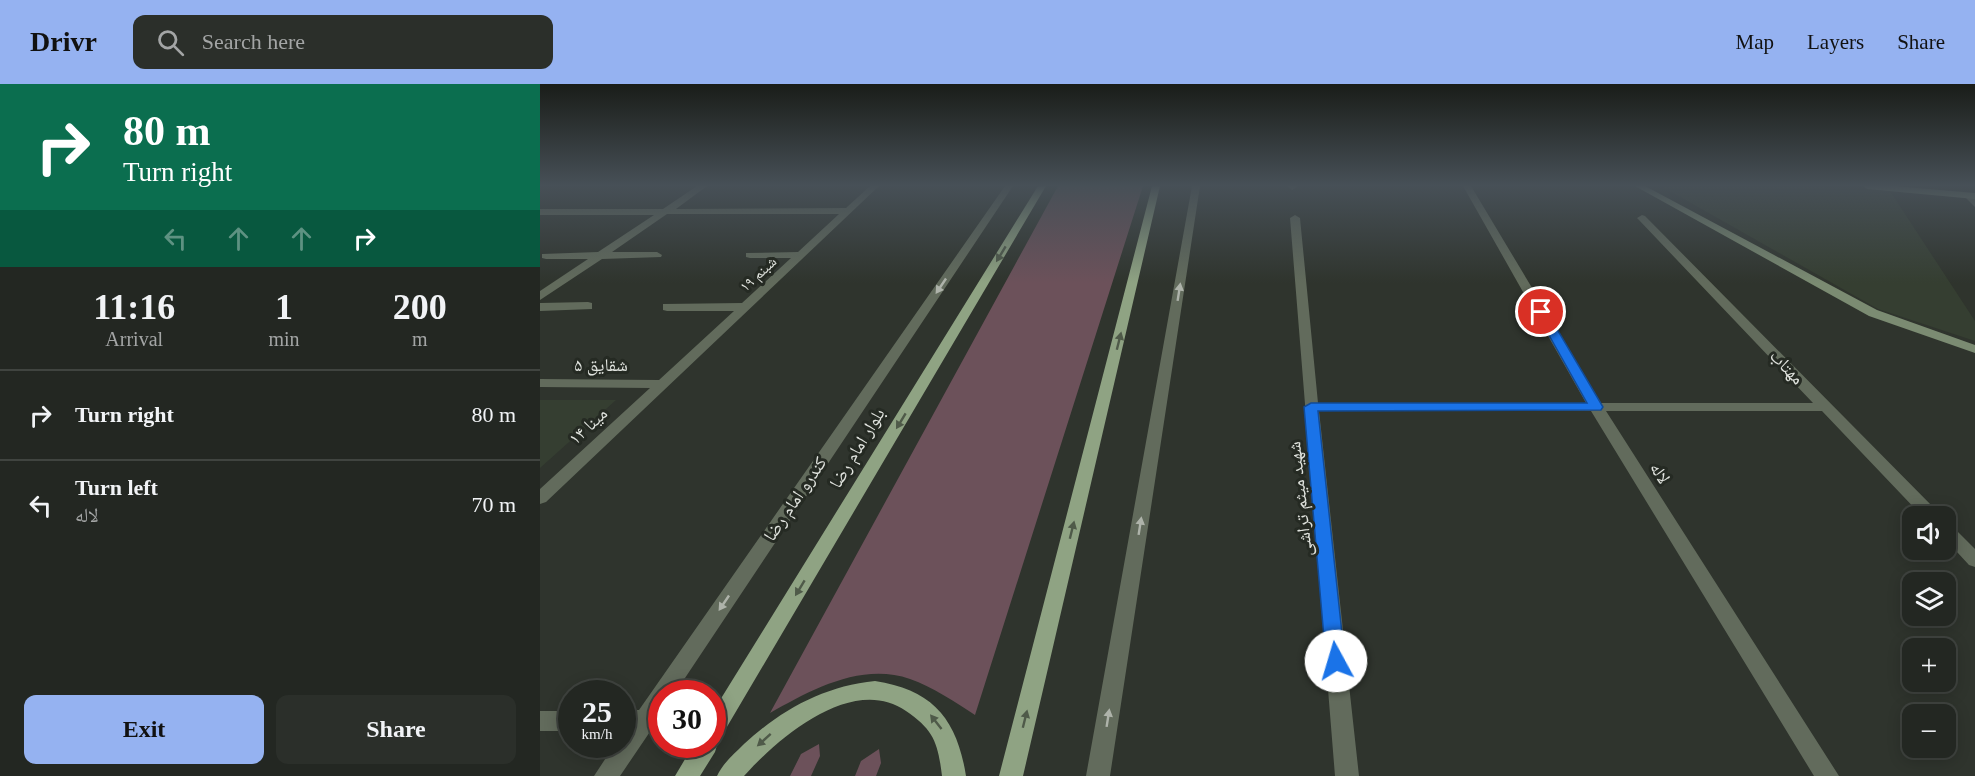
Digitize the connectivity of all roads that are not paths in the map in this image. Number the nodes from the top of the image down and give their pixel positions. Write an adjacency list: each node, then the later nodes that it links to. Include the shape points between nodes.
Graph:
1 (654, 218): 15 (street)
2 (841, 218): 13 (street, شبنم ۱۹)
3 (987, 218): 31 (street, کندرو امام رضا, one-way to 31)
4 (1022, 218): 33 (main road, بلوار امام رضا, one-way to 33)
5 (1148, 218): 43 (main road, one-way to 5)
6 (1191, 218): 44 (street, one-way to 6)
7 (1295, 218): 24 (street, شهید میثم تراشی)
8 (1486, 218): 25 (street, لاله)
9 (1642, 218): 26 (street, مهتاب)
10 (1698, 218): 21 (street, via 1873,313)
11 (657, 255): 15 (street)
12 (750, 255): 13 (street)
13 (801, 255): 20 (street, شبنم ۱۹)
14 (546, 256): 15 (street)
15 (598, 256): 16 (street)
16 (540, 296)
17 (588, 306): 18 (street)
18 (540, 307)
19 (667, 307): 20 (street)
20 (744, 307): 23 (street, شبنم ۱۹)
21 (1975, 350)
22 (540, 383): 23 (street, شقایق ۵)
23 (662, 384): 27 (street, مینا ۱۴)
24 (1311, 407): 25 (street); 45 (street, شهید میثم تراشی)
25 (1596, 407): 26 (street); 46 (street, لاله)
26 (1826, 407): 28 (street, مهتاب)
27 (540, 498)
28 (1922, 506)
29 (1956, 540): 30 (street)
30 (1975, 560)
31 (672, 680)
32 (648, 707): 34 (street, کندرو امام رضا)
33 (726, 711)
34 (636, 717)
35 (540, 721): 36 (street)
36 (558, 721)
37 (615, 758): 39 (street, کندرو امام رضا)
38 (698, 758): 40 (main road)
39 (606, 776)
40 (687, 776)
41 (729, 776): 42 (main road, one-way to 41, via 945,733 932,714 899,694 870,690 845,695 803,713 772,733)
42 (954, 776)
43 (1011, 776)
44 (1098, 776)
45 (1347, 776)
46 (1827, 776)

